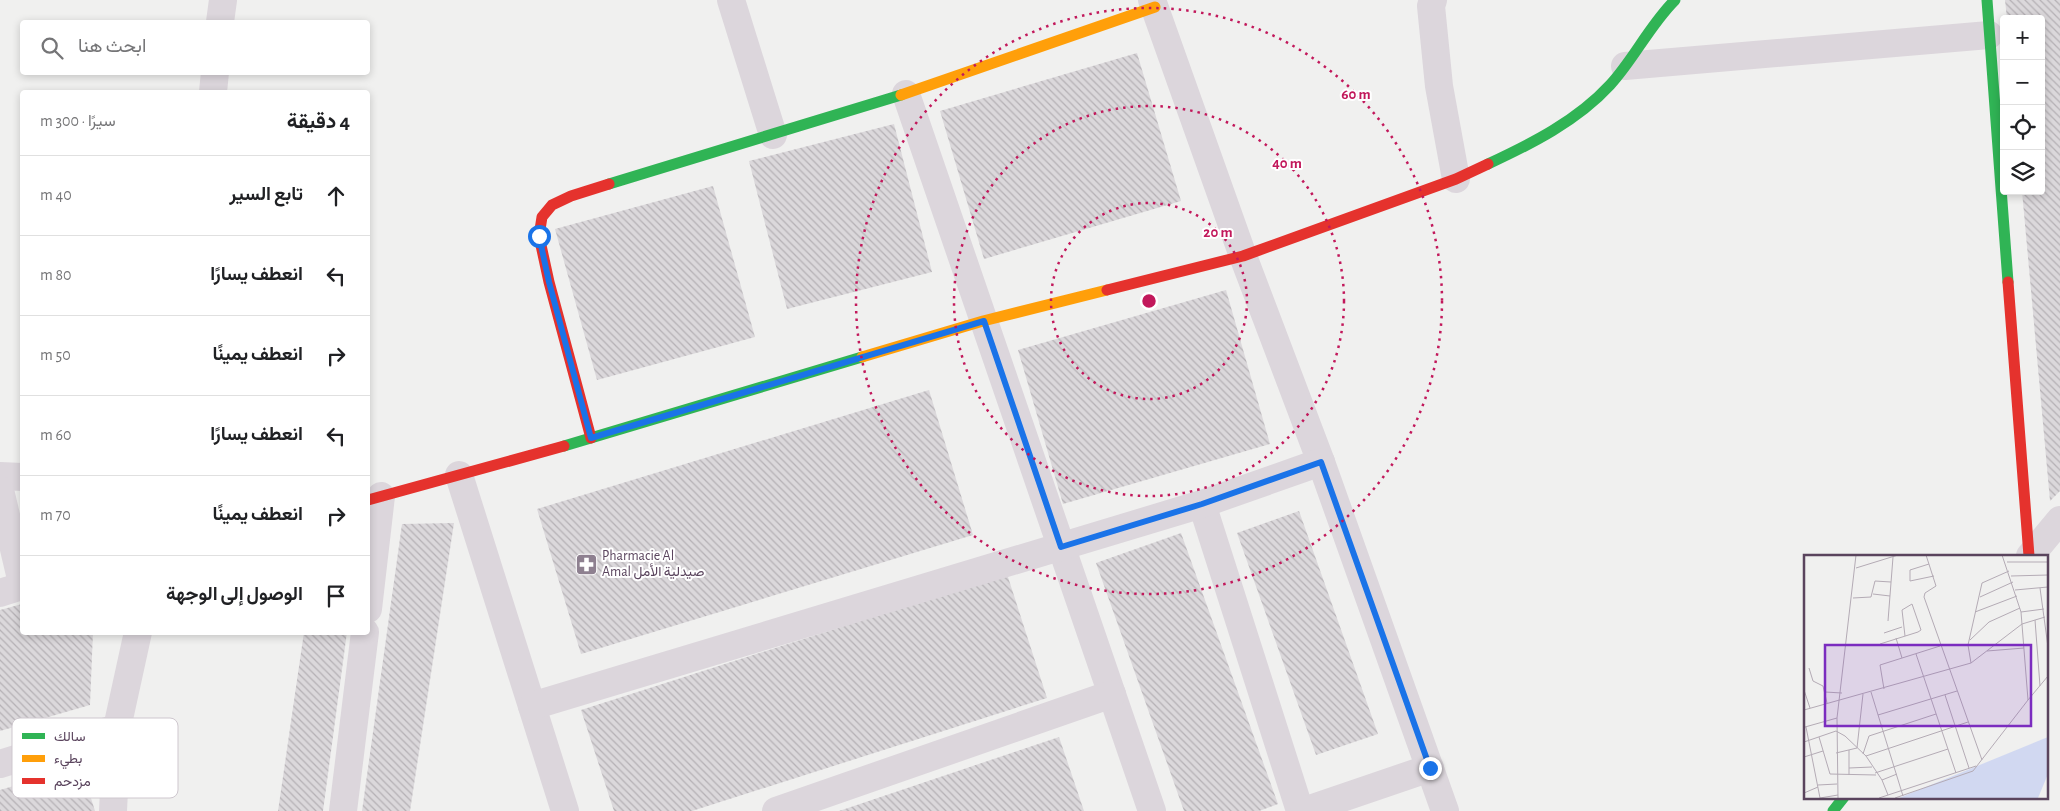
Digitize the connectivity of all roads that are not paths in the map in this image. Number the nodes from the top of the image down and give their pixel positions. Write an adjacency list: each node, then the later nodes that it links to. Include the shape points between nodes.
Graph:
1 (223, 0): 7 (street)
2 (731, 0): 13 (street)
3 (1432, 0): 14 (street, via 1439,86)
4 (1675, 0): 9 (street, via 1658,16)
5 (1987, 0): 8 (street)
6 (1153, 4): 12 (street); 15 (street)
7 (220, 20)
8 (1990, 34): 9 (street); 27 (street)
9 (1625, 66): 14 (street, via 1578,115 1517,151)
10 (215, 75): 11 (street)
11 (213, 90)
12 (906, 94): 13 (street); 16 (street)
13 (773, 135): 17 (street, via 571,196 552,205 542,217 539,236 549,282)
14 (1456, 180): 15 (street)
15 (1242, 256): 16 (street); 18 (street)
16 (984, 321): 17 (street); 26 (street)
17 (591, 438): 19 (street)
18 (1321, 462): 24 (street); 40 (street)
19 (459, 475): 23 (street); 36 (street)
20 (0, 476): 21 (street)
21 (20, 477)
22 (0, 490): 30 (street)
23 (374, 498): 29 (street)
24 (1202, 504): 26 (street); 48 (street)
25 (2060, 520): 28 (street)
26 (1061, 547): 35 (street); 36 (street)
27 (2030, 555)
28 (2031, 555)
29 (370, 572)
30 (20, 576)
31 (20, 586): 32 (street)
32 (0, 593)
33 (137, 635): 37 (street)
34 (365, 635): 44 (street)
35 (1112, 694): 46 (street); 47 (street)
36 (532, 706): 45 (street)
37 (119, 718)
38 (12, 760): 39 (street)
39 (0, 764)
40 (1430, 768): 48 (street); 49 (street)
41 (114, 798): 43 (street)
42 (1843, 798): 50 (street)
43 (113, 811)
44 (343, 811)
45 (565, 811)
46 (776, 811)
47 (1152, 811)
48 (1302, 811)
49 (1445, 811)
50 (1833, 811)

